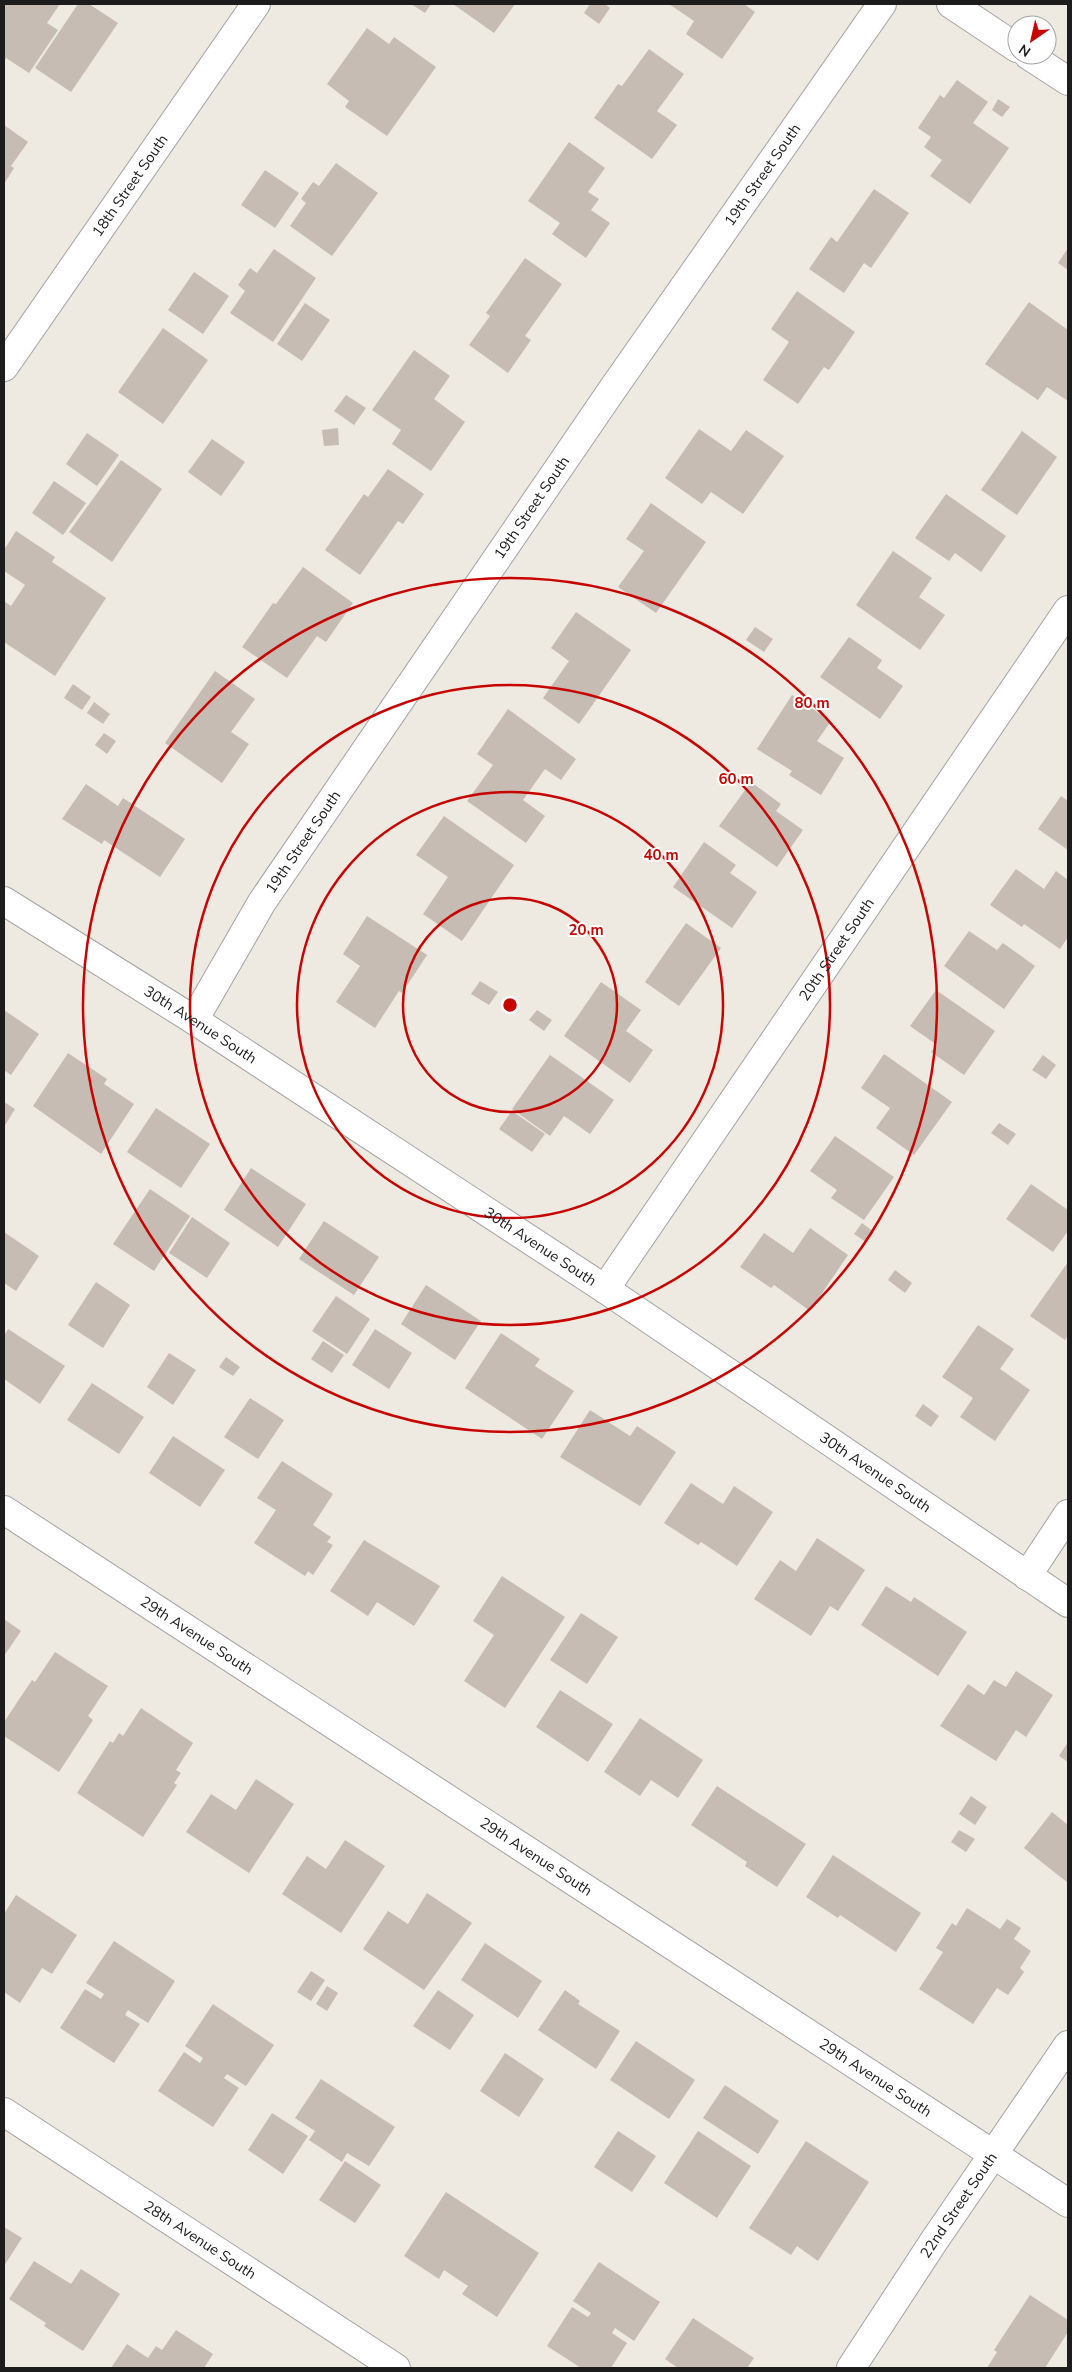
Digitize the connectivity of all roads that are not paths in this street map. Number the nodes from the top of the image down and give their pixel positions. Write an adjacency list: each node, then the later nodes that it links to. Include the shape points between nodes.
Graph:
1 (256, 4): 7 (street, 18th Street South)
2 (882, 4): 10 (street, 19th Street South, via 612,390 262,902)
3 (951, 4): 4 (street)
4 (1007, 41)
5 (1043, 65): 6 (street)
6 (1068, 82)
7 (4, 367)
8 (1068, 610): 11 (street, 20th Street South)
9 (4, 901): 10 (street, 30th Avenue South)
10 (194, 1020): 11 (street, 30th Avenue South)
11 (604, 1289): 14 (street, 30th Avenue South)
12 (4, 1510): 18 (street, 29th Avenue South)
13 (1068, 1514): 14 (street)
14 (1027, 1576): 15 (street, 30th Avenue South)
15 (1068, 1603)
16 (1068, 2045): 18 (street, 22nd Street South)
17 (4, 2112): 20 (street, 28th Avenue South)
18 (994, 2155): 19 (street, 29th Avenue South); 21 (street, 22nd Street South)
19 (1068, 2203)
20 (396, 2368)
21 (852, 2368)

